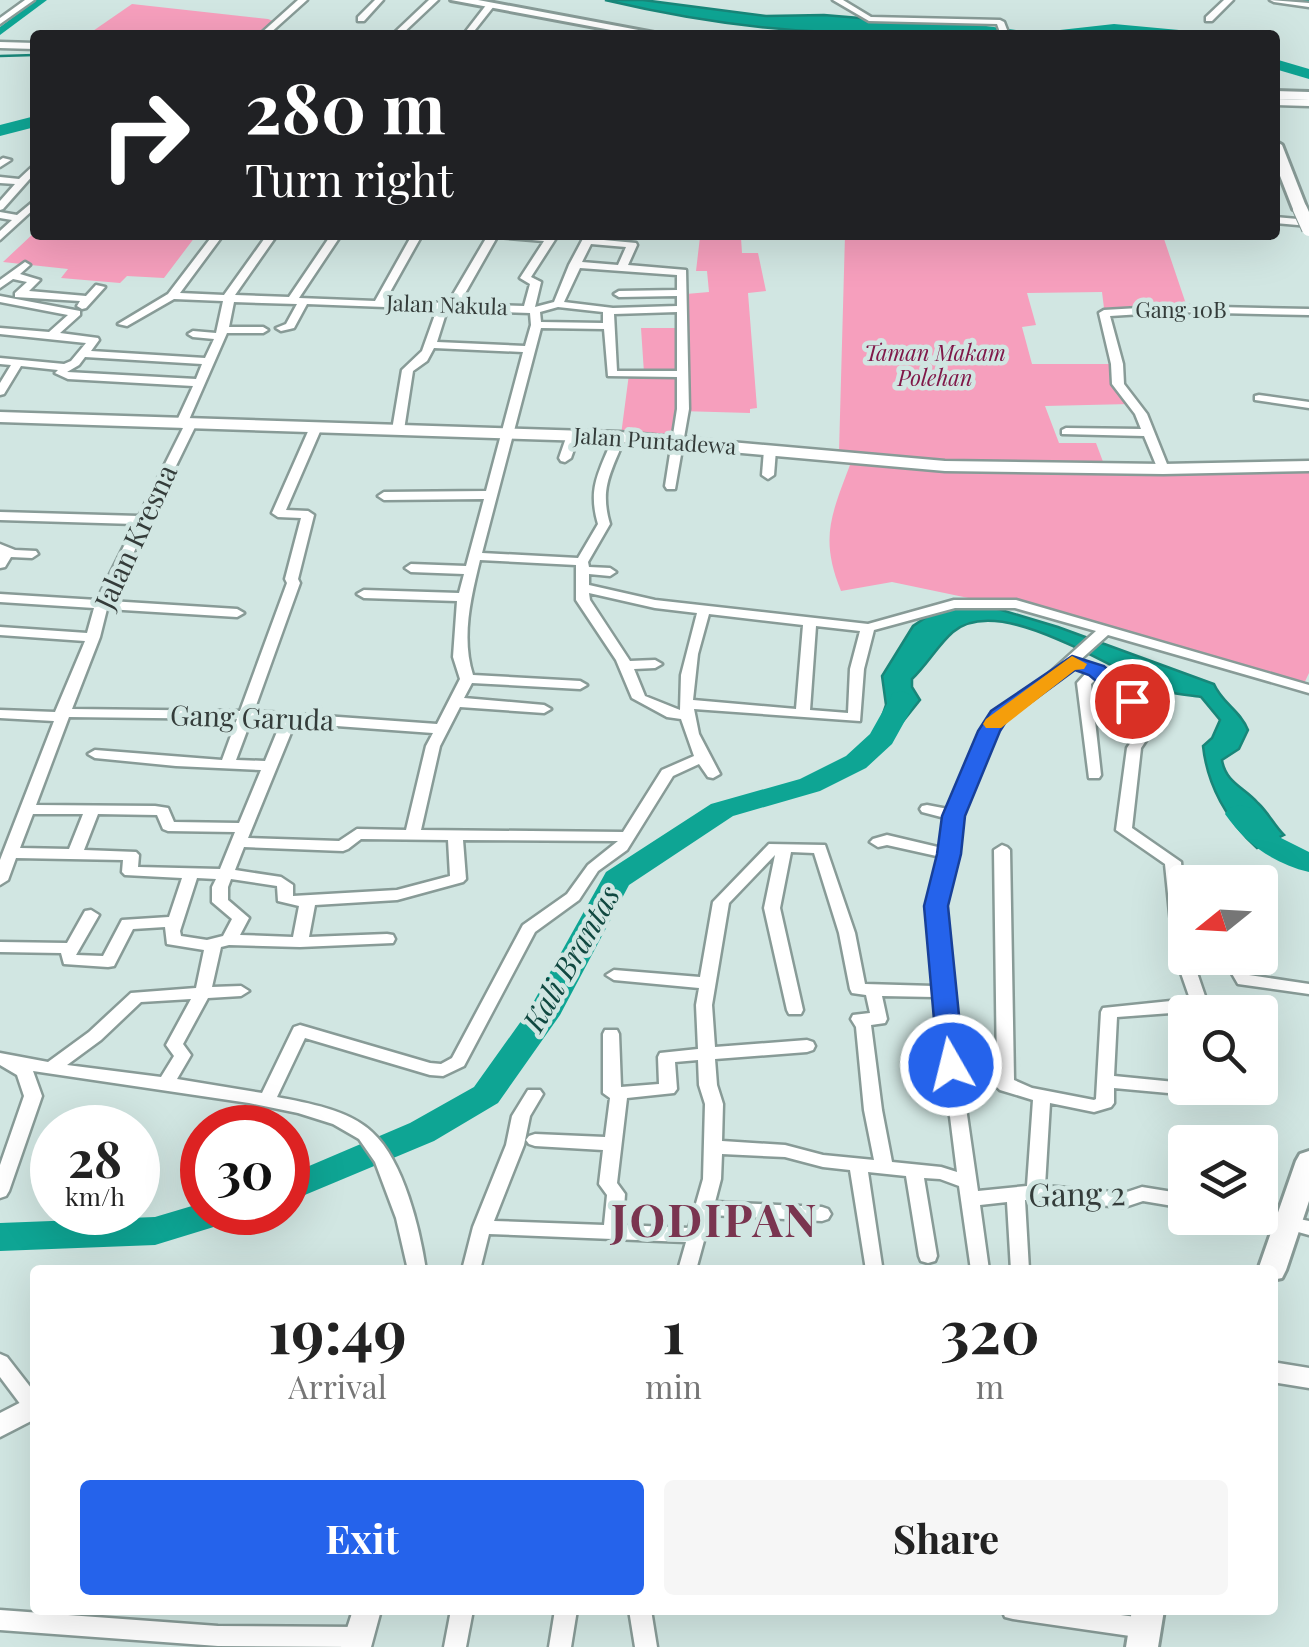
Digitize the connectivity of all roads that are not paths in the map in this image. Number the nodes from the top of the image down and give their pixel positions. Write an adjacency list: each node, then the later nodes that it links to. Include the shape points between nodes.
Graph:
1 (30, 0): 14 (street)
2 (303, 0): 15 (street)
3 (379, 0): 12 (street)
4 (434, 0): 16 (street)
5 (457, 0): 11 (main road)
6 (837, 0): 19 (street, via 869,19 1000,22)
7 (1229, 0): 13 (street)
8 (1274, 0): 10 (street)
9 (1301, 0): 10 (street)
10 (1309, 3)
11 (490, 6): 17 (street); 18 (main road)
12 (361, 19)
13 (1209, 19)
14 (0, 22)
15 (269, 30)
16 (401, 30)
17 (471, 30)
18 (630, 30)
19 (1003, 30)
20 (0, 45): 21 (street)
21 (30, 46)
22 (1280, 97): 23 (main road)
23 (1309, 98)
24 (1280, 169): 32 (main road)
25 (30, 173): 27 (street)
26 (0, 180): 27 (street)
27 (22, 182): 28 (street)
28 (0, 207): 29 (street)
29 (28, 210): 30 (street); 33 (street)
30 (0, 215)
31 (1280, 220): 32 (street)
32 (1306, 220)
33 (0, 237)
34 (214, 240): 50 (street)
35 (269, 240): 52 (street, Jalan Kresna)
36 (333, 240): 54 (street)
37 (414, 240): 55 (street)
38 (493, 240): 57 (street)
39 (550, 240): 59 (street, via 524,278 536,282)
40 (587, 240): 43 (street)
41 (601, 240): 44 (street, via 632,245)
42 (25, 266): 45 (street)
43 (574, 266): 44 (street); 56 (street)
44 (622, 268): 48 (street, via 680,270)
45 (12, 276): 46 (street); 51 (street, via 35,280)
46 (0, 286)
47 (100, 287): 53 (street)
48 (682, 292): 49 (street); 58 (street)
49 (618, 294)
50 (172, 296): 52 (street, Jalan Nakula); 63 (street)
51 (10, 298): 53 (street); 62 (street)
52 (231, 298): 54 (street, Jalan Nakula); 69 (street, Jalan Kresna)
53 (89, 299): 62 (street)
54 (299, 299): 55 (street, Jalan Nakula); 66 (street, via 291,324)
55 (379, 303): 57 (street, Jalan Nakula)
56 (558, 304): 59 (street); 60 (street)
57 (448, 306): 59 (street, Jalan Nakula); 72 (street)
58 (682, 308): 60 (street); 79 (street)
59 (532, 309): 64 (street, Jalan Nakula)
60 (610, 310): 65 (street)
61 (1309, 312): 90 (street, Gang 10B, via 1104,313 1118,384)
62 (76, 313): 71 (street)
63 (123, 324)
64 (536, 325): 65 (street); 73 (street, Jalan Nakula)
65 (608, 326): 79 (street, via 612,374)
66 (281, 328)
67 (262, 330): 69 (street)
68 (0, 331): 71 (street)
69 (221, 333): 70 (street); 76 (street, Jalan Kresna)
70 (193, 334)
71 (52, 335): 74 (street, via 94,340)
72 (432, 345): 73 (street); 87 (street, via 408,370)
73 (530, 349): 88 (street, Jalan Nakula)
74 (83, 354): 76 (street); 78 (street)
75 (0, 361): 77 (street)
76 (206, 361): 80 (street, Jalan Kresna)
77 (18, 364): 78 (street); 81 (street)
78 (65, 367): 80 (street, via 62,374 68,376)
79 (682, 374): 93 (street)
80 (200, 383): 85 (street, Jalan Kresna)
81 (0, 392)
82 (1259, 398): 83 (street)
83 (1309, 405)
84 (0, 417): 85 (street, Jalan Puntadewa)
85 (185, 425): 86 (street, Jalan Puntadewa); 103 (street, Jalan Kresna)
86 (316, 428): 87 (street, Jalan Puntadewa); 136 (street, via 278,513 308,516 290,579 294,586)
87 (398, 430): 88 (street, Jalan Puntadewa)
88 (508, 432): 91 (street, Jalan Puntadewa); 100 (street, Jalan Nakula)
89 (1066, 432): 90 (street)
90 (1150, 432): 97 (street, Gang 10B)
91 (573, 435): 92 (street, Jalan Puntadewa); 95 (street)
92 (620, 437): 93 (street, Jalan Puntadewa); 108 (street, via 600,488 604,524)
93 (680, 442): 94 (street, Jalan Puntadewa); 99 (street)
94 (770, 450): 97 (street, Jalan Puntadewa, via 945,466); 98 (street)
95 (565, 458)
96 (1309, 466): 97 (street, Jalan Puntadewa)
97 (1164, 469)
98 (768, 475)
99 (671, 486)
100 (489, 495): 101 (street); 107 (street, Jalan Nakula)
101 (384, 496)
102 (4, 516): 103 (street); 104 (street)
103 (140, 520): 115 (street, Jalan Kresna)
104 (0, 532)
105 (32, 554): 106 (street)
106 (2, 555)
107 (473, 563): 108 (street); 109 (street); 113 (street, Jalan Nakula)
108 (582, 566): 110 (street); 111 (street)
109 (412, 568)
110 (610, 572)
111 (584, 588): 116 (street); 125 (street, via 584,606)
112 (364, 594): 113 (street)
113 (464, 597): 127 (street, Jalan Nakula, via 460,657)
114 (0, 598): 115 (street)
115 (101, 605): 117 (street); 122 (street, Jalan Kresna)
116 (704, 610): 118 (street); 132 (street)
117 (238, 612)
118 (810, 623): 119 (street); 134 (street)
119 (868, 628): 121 (street, via 972,602 1016,604); 134 (street, via 854,718)
120 (0, 632): 122 (street)
121 (1102, 634): 123 (street); 129 (street)
122 (90, 644): 135 (street, Jalan Kresna)
123 (1077, 658): 126 (street); 148 (street, via 999,716)
124 (655, 664): 125 (street)
125 (626, 665): 132 (street, via 639,698 672,714)
126 (1097, 671): 144 (street, via 1084,683); 159 (street, via 1144,716 1123,826)
127 (467, 679): 128 (street); 130 (street)
128 (580, 686)
129 (1309, 688)
130 (456, 702): 131 (street); 138 (street)
131 (544, 709)
132 (686, 710): 134 (street); 140 (street)
133 (0, 714): 135 (street, Gang Garuda)
134 (803, 714)
135 (62, 715): 136 (street, Gang Garuda); 145 (street, Jalan Kresna)
136 (244, 715): 137 (street, Gang Garuda); 141 (street)
137 (290, 718): 138 (street, Gang Garuda); 142 (street)
138 (442, 729): 151 (street)
139 (95, 754): 141 (street)
140 (701, 758): 143 (street); 152 (street, via 668,772)
141 (228, 763): 142 (street)
142 (270, 766): 150 (street)
143 (713, 774)
144 (1094, 775)
145 (27, 809): 147 (street); 156 (street, Jalan Kresna)
146 (927, 809): 148 (street)
147 (92, 810): 150 (street, via 163,811 168,826); 157 (street)
148 (953, 816): 158 (street)
149 (455, 834): 151 (street); 152 (street); 163 (street, via 455,881 387,896)
150 (243, 835): 151 (street, via 338,847 357,834); 161 (street)
151 (412, 836)
152 (628, 837): 194 (street, via 572,897 529,929 458,1062 430,1069 300,1032)
153 (878, 842): 158 (street)
154 (784, 848): 173 (street, via 774,847 758,860 721,902); 175 (street, via 820,848 858,989); 180 (street, via 772,908)
155 (1002, 850): 189 (street)
156 (11, 853): 157 (street); 162 (street, Jalan Kresna)
157 (75, 854): 160 (street, via 131,855 130,872)
158 (949, 854): 177 (street, via 936,906)
159 (1173, 865)
160 (191, 873): 161 (street); 165 (street)
161 (226, 874): 163 (street, via 284,883 284,898); 167 (street, via 218,896 240,918)
162 (0, 880)
163 (308, 900): 168 (street)
164 (91, 915): 170 (street)
165 (175, 922): 167 (street, via 173,940); 170 (street, via 128,924 104,963 70,960)
166 (387, 938): 168 (street)
167 (221, 942): 168 (street); 178 (street)
168 (300, 942)
169 (0, 947): 170 (street)
170 (71, 948)
171 (614, 974): 173 (street)
172 (1240, 975): 174 (street)
173 (705, 983): 183 (street)
174 (1309, 989)
175 (872, 990): 177 (street); 201 (street, via 879,1019 859,1019)
176 (240, 991): 178 (street)
177 (943, 992): 185 (street)
178 (203, 993): 186 (street, via 137,997); 188 (street, via 176,1036 183,1055)
179 (1168, 1007): 187 (street, via 1109,1012)
180 (795, 1010)
181 (611, 1034): 191 (street, via 612,1094)
182 (807, 1046): 183 (street)
183 (706, 1055): 191 (street, via 666,1058 668,1090); 199 (street)
184 (2, 1060): 186 (street); 195 (street, via 30,1082)
185 (951, 1065): 189 (street); 205 (street)
186 (51, 1068): 188 (street)
187 (1105, 1081): 190 (street); 193 (street, via 1099,1106)
188 (164, 1086): 194 (street)
189 (1006, 1086): 193 (street)
190 (1168, 1087)
191 (619, 1093): 198 (street)
192 (534, 1094): 212 (street)
193 (1042, 1097): 206 (street)
194 (266, 1102): 216 (street, via 335,1117 368,1137 386,1167)
195 (20, 1132): 197 (street); 204 (street)
196 (534, 1140): 198 (street)
197 (0, 1142)
198 (613, 1144): 213 (street)
199 (714, 1148): 200 (street, Gang 2, via 785,1151); 209 (street)
200 (858, 1166): 201 (street, Gang 2); 219 (street)
201 (885, 1168): 203 (street, Gang 2)
202 (1307, 1170): 211 (main road)
203 (914, 1171): 205 (street, Gang 2, via 941,1173); 215 (street)
204 (2, 1186)
205 (968, 1191): 207 (street, Gang 2); 220 (street)
206 (1036, 1192): 207 (street, Gang 2); 208 (street, Gang 2)
207 (1016, 1197): 221 (street)
208 (1168, 1198)
209 (703, 1208): 210 (street); 214 (street)
210 (822, 1214)
211 (1285, 1223): 222 (main road)
212 (482, 1227): 213 (street); 217 (street)
213 (613, 1233): 214 (street)
214 (695, 1235): 218 (street)
215 (928, 1256)
216 (416, 1265)
217 (472, 1265)
218 (687, 1265)
219 (873, 1265)
220 (979, 1265)
221 (1020, 1265)
222 (1273, 1265)
223 (0, 1362): 226 (street)
224 (1278, 1373): 225 (street)
225 (1309, 1378)
226 (30, 1401)
227 (30, 1408): 228 (street)
228 (0, 1426)
229 (461, 1615): 238 (street)
230 (565, 1615): 239 (street)
231 (641, 1615): 240 (street)
232 (1050, 1615): 235 (street)
233 (40, 1617): 234 (street); 237 (street)
234 (0, 1620)
235 (1145, 1628)
236 (361, 1631): 237 (street)
237 (63, 1637)
238 (455, 1647)
239 (560, 1647)
240 (646, 1647)

